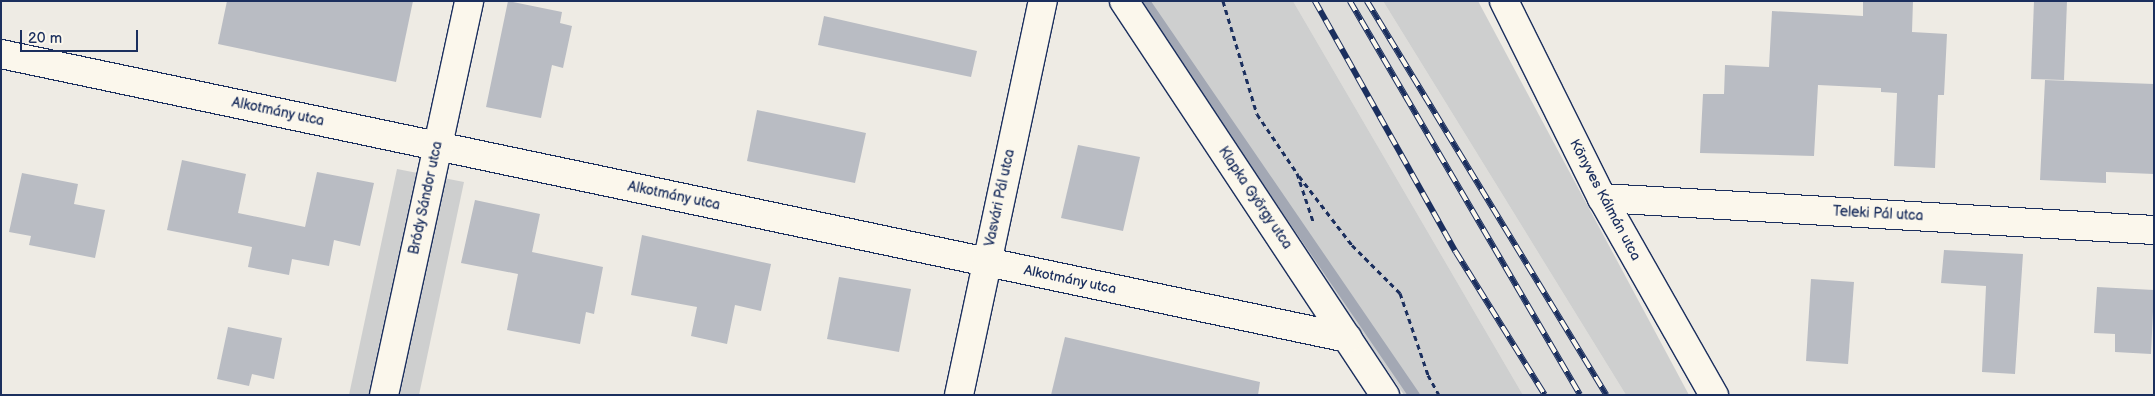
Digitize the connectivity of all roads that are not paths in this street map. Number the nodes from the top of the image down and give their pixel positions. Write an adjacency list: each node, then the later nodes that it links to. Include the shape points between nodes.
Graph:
1 (469, 1): 6 (street, Bródy Sándor utca)
2 (1043, 1): 9 (street, Vasvári Pál utca)
3 (1124, 1): 10 (street, Klapka György utca)
4 (1504, 1): 7 (street, Könyves Kálmán utca)
5 (1, 54): 6 (street, Alkotmány utca)
6 (437, 146): 9 (street, Alkotmány utca); 11 (street, Bródy Sándor utca)
7 (1602, 198): 8 (street, Teleki Pál utca); 14 (street, Könyves Kálmán utca)
8 (2154, 230)
9 (986, 262): 10 (street, Alkotmány utca); 12 (street, Vasvári Pál utca)
10 (1347, 338): 13 (street, Klapka György utca)
11 (384, 395)
12 (958, 395)
13 (1385, 395)
14 (1714, 395)

